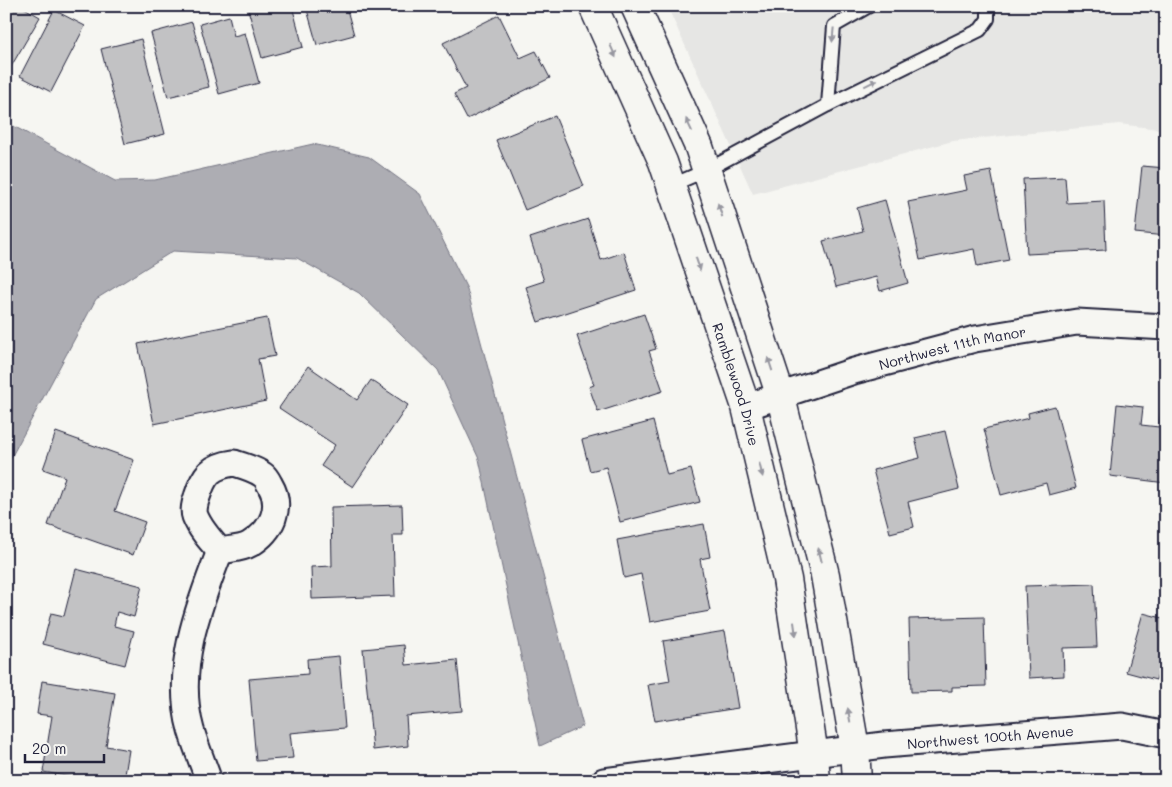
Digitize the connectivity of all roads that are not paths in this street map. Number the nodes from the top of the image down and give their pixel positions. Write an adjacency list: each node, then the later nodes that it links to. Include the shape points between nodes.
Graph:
1 (593, 6): 7 (street, Ramblewood Drive, one-way to 7)
2 (635, 6): 6 (street, one-way to 2)
3 (869, 6): 5 (lane, one-way to 5, via 834,26)
4 (988, 6): 5 (lane, one-way to 4, via 980,30 988,19)
5 (828, 105): 6 (lane)
6 (707, 170): 7 (lane); 9 (street, one-way to 6)
7 (672, 185): 10 (street, Ramblewood Drive, one-way to 10)
8 (1166, 327): 9 (street, Northwest 11th Manor, via 1077,322 975,339)
9 (780, 394): 10 (street, Northwest 11th Manor); 13 (street, one-way to 9, via 825,575)
10 (746, 407): 14 (street, Ramblewood Drive, one-way to 14, via 787,579)
11 (220, 551): 15 (street, via 192,632 184,683 190,729)
12 (1166, 735): 13 (street, Northwest 100th Avenue, via 1122,726)
13 (855, 748): 14 (street, Northwest 100th Avenue); 17 (street)
14 (815, 768): 16 (street, Northwest 100th Avenue)
15 (209, 781)
16 (604, 781)
17 (857, 781)

